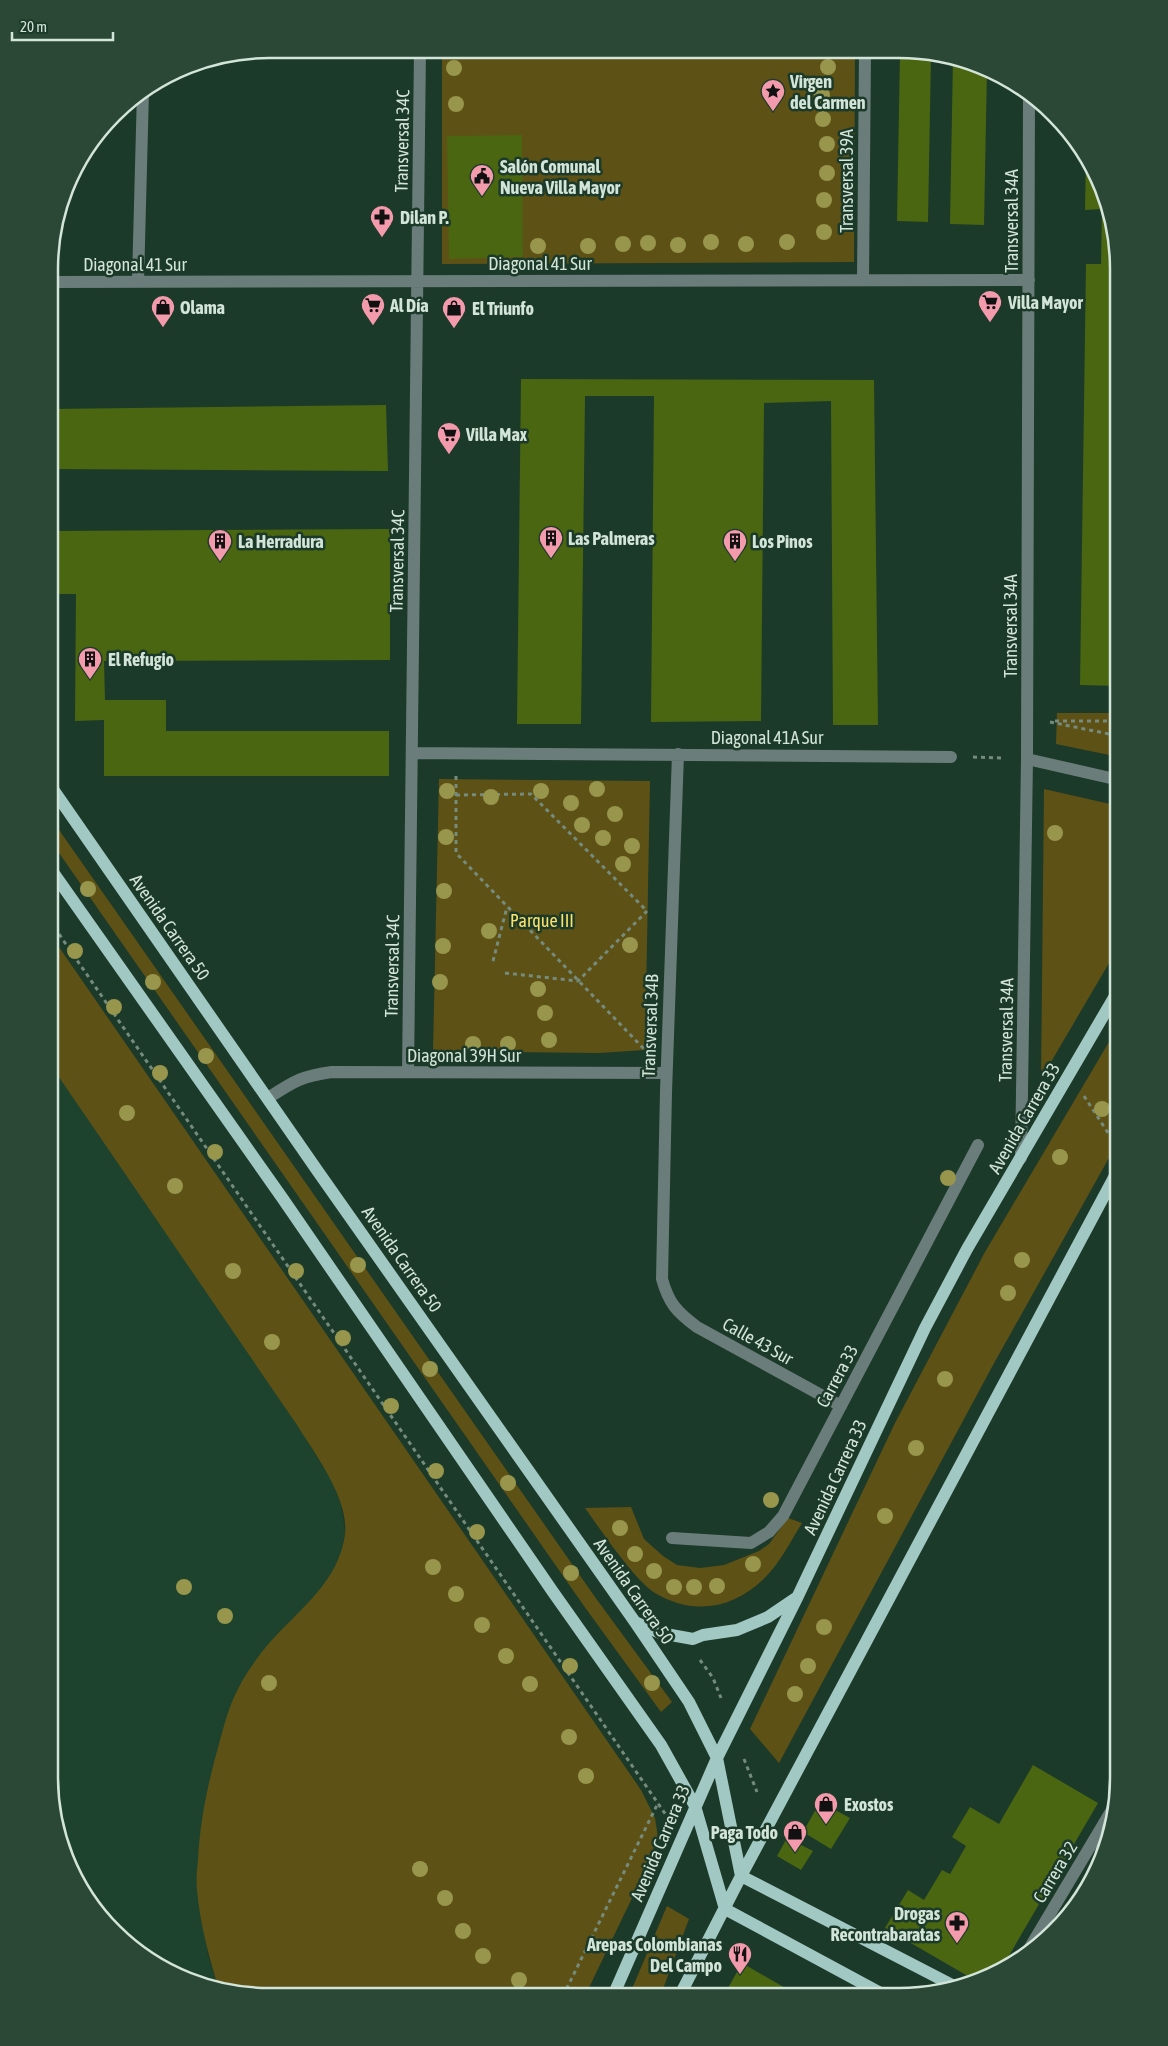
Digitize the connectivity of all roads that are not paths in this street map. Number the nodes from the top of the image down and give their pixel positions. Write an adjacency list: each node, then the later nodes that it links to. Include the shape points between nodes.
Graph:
1 (420, 58): 5 (street, Transversal 34C)
2 (864, 58): 6 (street, Transversal 39A)
3 (143, 99): 8 (street)
4 (1029, 102): 7 (street, Transversal 34A)
5 (417, 280): 6 (street, Diagonal 41 Sur); 8 (street, Diagonal 41 Sur); 10 (street, Transversal 34C)
6 (863, 280): 7 (street, Diagonal 41 Sur)
7 (1028, 280): 13 (street, Transversal 34A)
8 (138, 281): 9 (street, Diagonal 41 Sur)
9 (58, 282)
10 (412, 753): 11 (street, Diagonal 41A Sur); 18 (street, Transversal 34C)
11 (678, 754): 12 (street, Diagonal 41A Sur); 19 (street, Transversal 34B)
12 (951, 756)
13 (1027, 759): 14 (street); 22 (street, Transversal 34A)
14 (1110, 778)
15 (58, 796): 20 (main road, Avenida Carrera 50)
16 (58, 879): 30 (main road, via 661,1744)
17 (1110, 1005): 22 (main road, Avenida Carrera 33)
18 (408, 1072): 19 (street, Diagonal 39H Sur); 20 (street, Diagonal 39H Sur, via 309,1075 293,1081)
19 (666, 1073): 24 (street, Transversal 34B, via 661,1260)
20 (268, 1098): 28 (main road, Avenida Carrera 50)
21 (978, 1144): 25 (street, Carrera 33)
22 (1022, 1158): 27 (main road, Avenida Carrera 33, via 925,1328)
23 (1110, 1187): 32 (main road)
24 (667, 1297): 25 (street, Calle 43 Sur, via 678,1313 697,1327)
25 (841, 1406): 26 (street, Carrera 33, via 783,1516 769,1532 751,1543)
26 (672, 1538)
27 (797, 1598): 28 (main road, via 768,1617 737,1630 692,1639 660,1633); 29 (main road, Avenida Carrera 33)
28 (635, 1622): 29 (main road, Avenida Carrera 50, via 689,1702)
29 (717, 1758): 30 (main road, Avenida Carrera 33); 32 (main road, Avenida Carrera 50)
30 (695, 1806): 33 (main road); 36 (main road, Avenida Carrera 33)
31 (1106, 1821): 34 (street, Carrera 32)
32 (741, 1876): 33 (main road); 35 (main road)
33 (724, 1909): 37 (main road); 38 (main road)
34 (1036, 1938)
35 (947, 1983)
36 (616, 1988)
37 (684, 1988)
38 (871, 1988)

